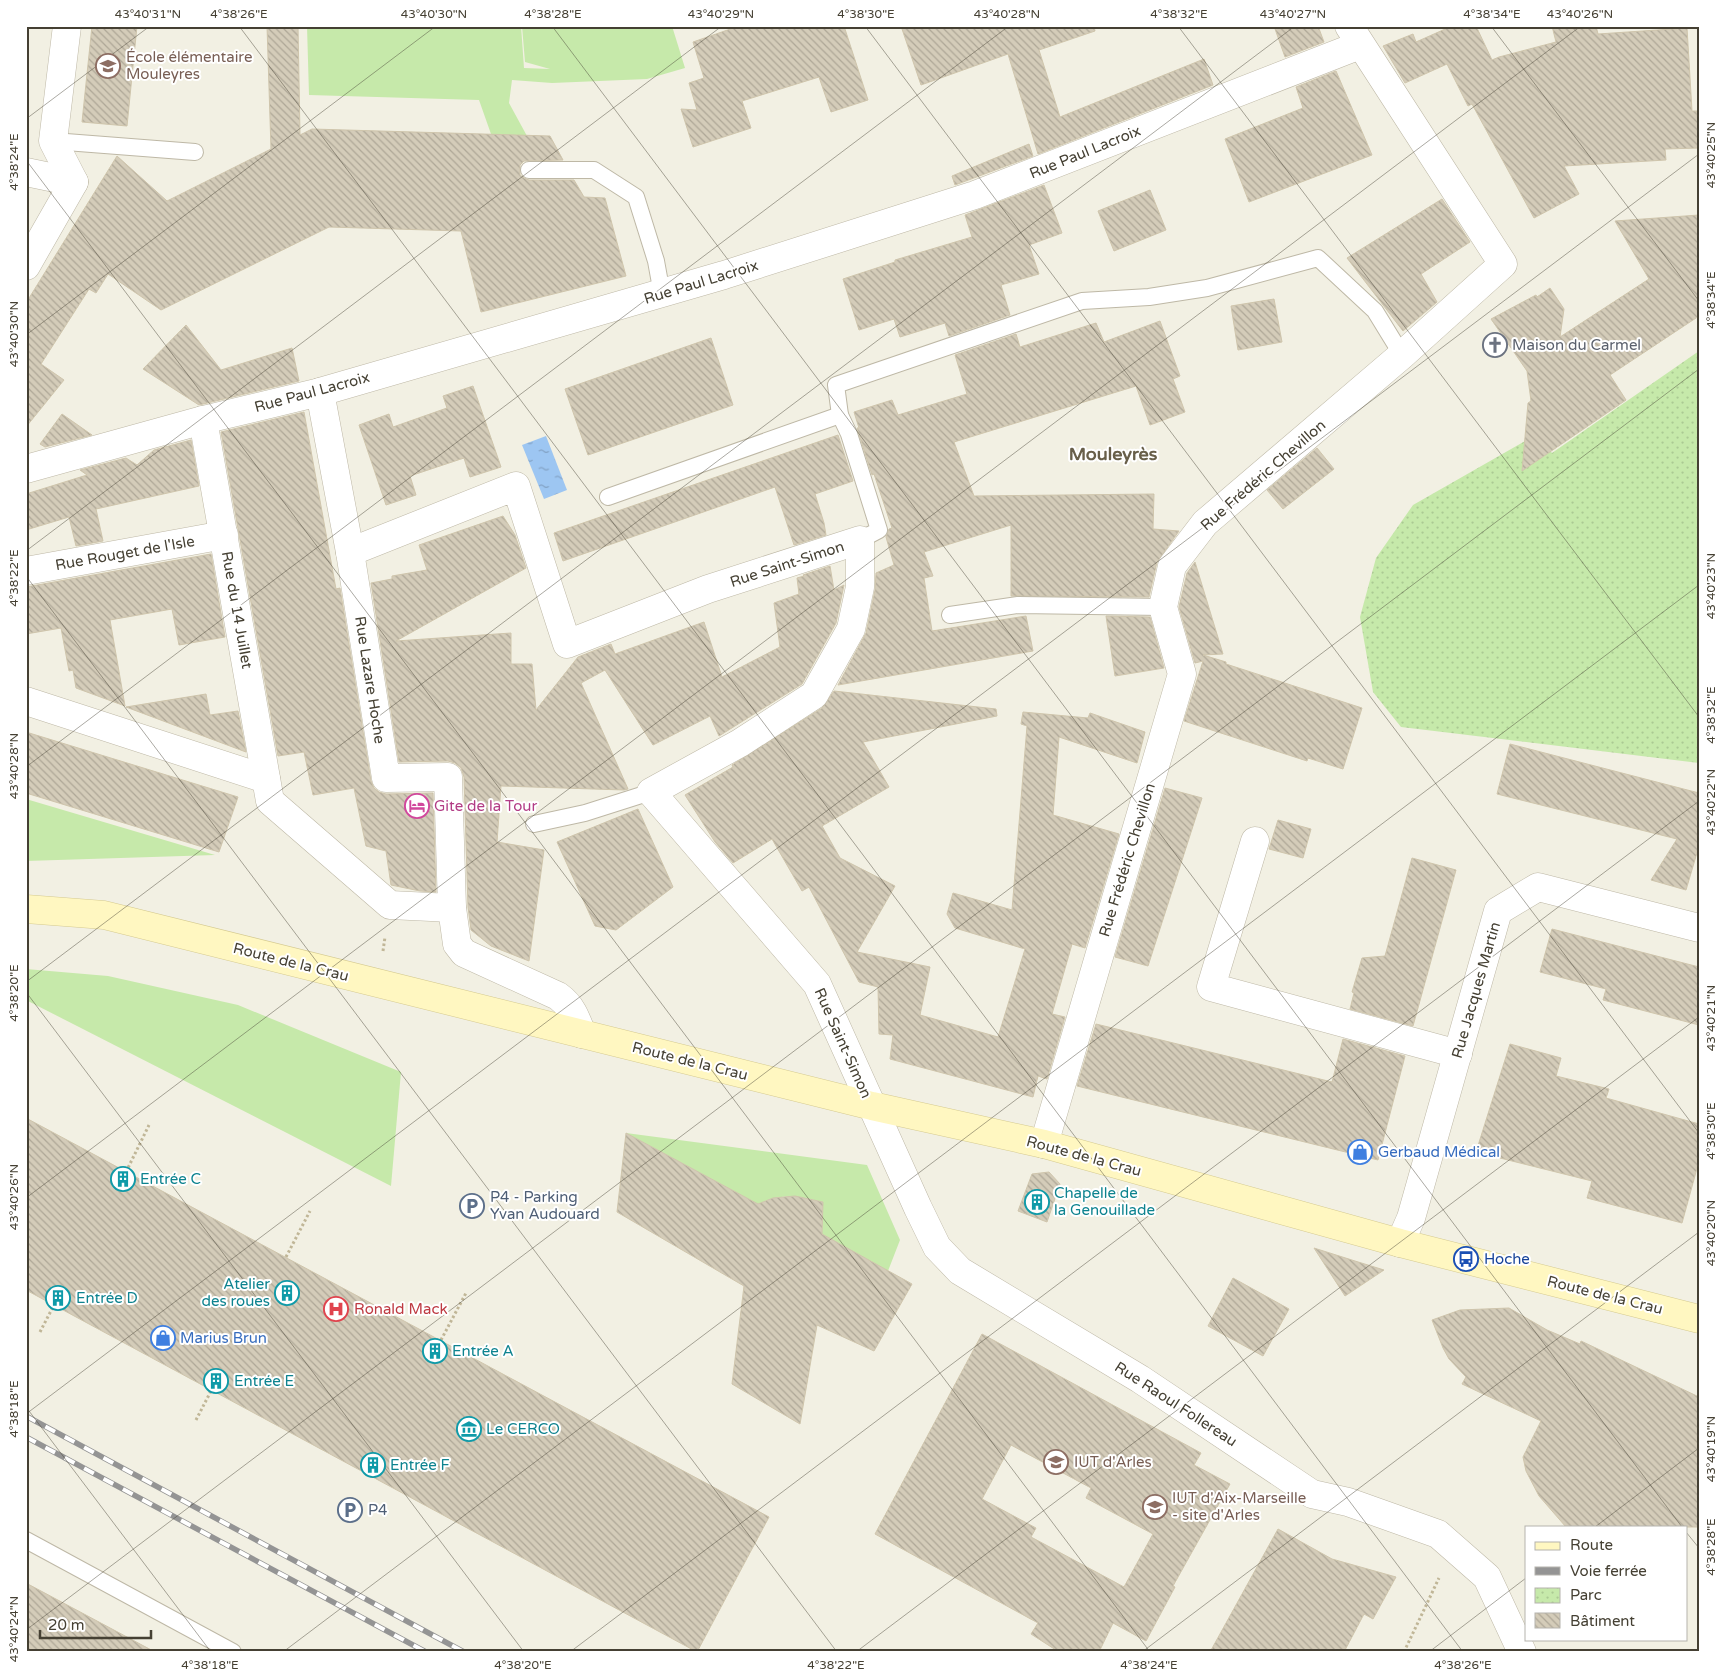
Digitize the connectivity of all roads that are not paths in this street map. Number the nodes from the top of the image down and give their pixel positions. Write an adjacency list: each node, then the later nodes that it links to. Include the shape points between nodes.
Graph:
1 (67, 26): 3 (street)
2 (1355, 35): 9 (street, Rue Paul Lacroix, via 974,195); 10 (street, Rue Frédéric Chevillon, via 1503,264)
3 (52, 141): 4 (lane); 7 (street)
4 (194, 152)
5 (530, 170): 9 (lane, via 594,170 636,197 656,261)
6 (26, 172): 7 (street)
7 (74, 182): 8 (street)
8 (26, 266)
9 (662, 294): 11 (street, Rue Paul Lacroix)
10 (1402, 355): 12 (lane, via 1375,311 1318,258 1206,288 1149,297 1082,301 836,385); 20 (street, Rue Frédéric Chevillon, via 1204,523 1172,566)
11 (320, 392): 13 (street, Rue Paul Lacroix); 18 (street, Rue Lazare Hoche)
12 (840, 415): 15 (lane); 17 (lane, via 879,530)
13 (203, 420): 14 (street, Rue Paul Lacroix); 16 (street, Rue du 14 Juillet)
14 (26, 469)
15 (608, 497)
16 (224, 534): 19 (street, Rue Rouget de l'Isle); 23 (street, Rue du 14 Juillet)
17 (860, 540): 18 (street, Rue Saint-Simon, via 708,589 567,644 516,486); 24 (street, Rue Saint-Simon, via 860,587 851,629 814,695 740,743)
18 (350, 552): 27 (street, Rue Lazare Hoche, via 386,778 448,777)
19 (26, 571)
20 (1163, 607): 21 (lane, via 1018,605); 33 (street, Rue Frédéric Chevillon, via 1182,674)
21 (950, 615)
22 (26, 701): 23 (street)
23 (268, 790): 27 (street, via 390,905)
24 (651, 792): 25 (lane, via 585,814); 32 (street, Rue Saint-Simon, via 817,984)
25 (534, 824)
26 (1256, 841): 31 (street, via 1211,987)
27 (452, 908): 30 (street, via 456,944 464,953 567,1002)
28 (26, 909): 30 (main road, Route de la Crau, via 104,915)
29 (1699, 928): 31 (street, Rue Jacques Martin, via 1538,887 1498,911)
30 (582, 1034): 32 (main road, Route de la Crau)
31 (1458, 1054): 34 (street, Rue Jacques Martin)
32 (872, 1106): 33 (main road, Route de la Crau); 38 (street, Rue Raoul Follereau, via 937,1247 960,1270 1140,1379 1312,1494 1348,1502 1438,1534 1487,1577)
33 (1044, 1144): 34 (main road, Route de la Crau)
34 (1400, 1243): 35 (main road, Route de la Crau)
35 (1699, 1319)
36 (26, 1540): 37 (lane)
37 (233, 1652)
38 (1522, 1652)

